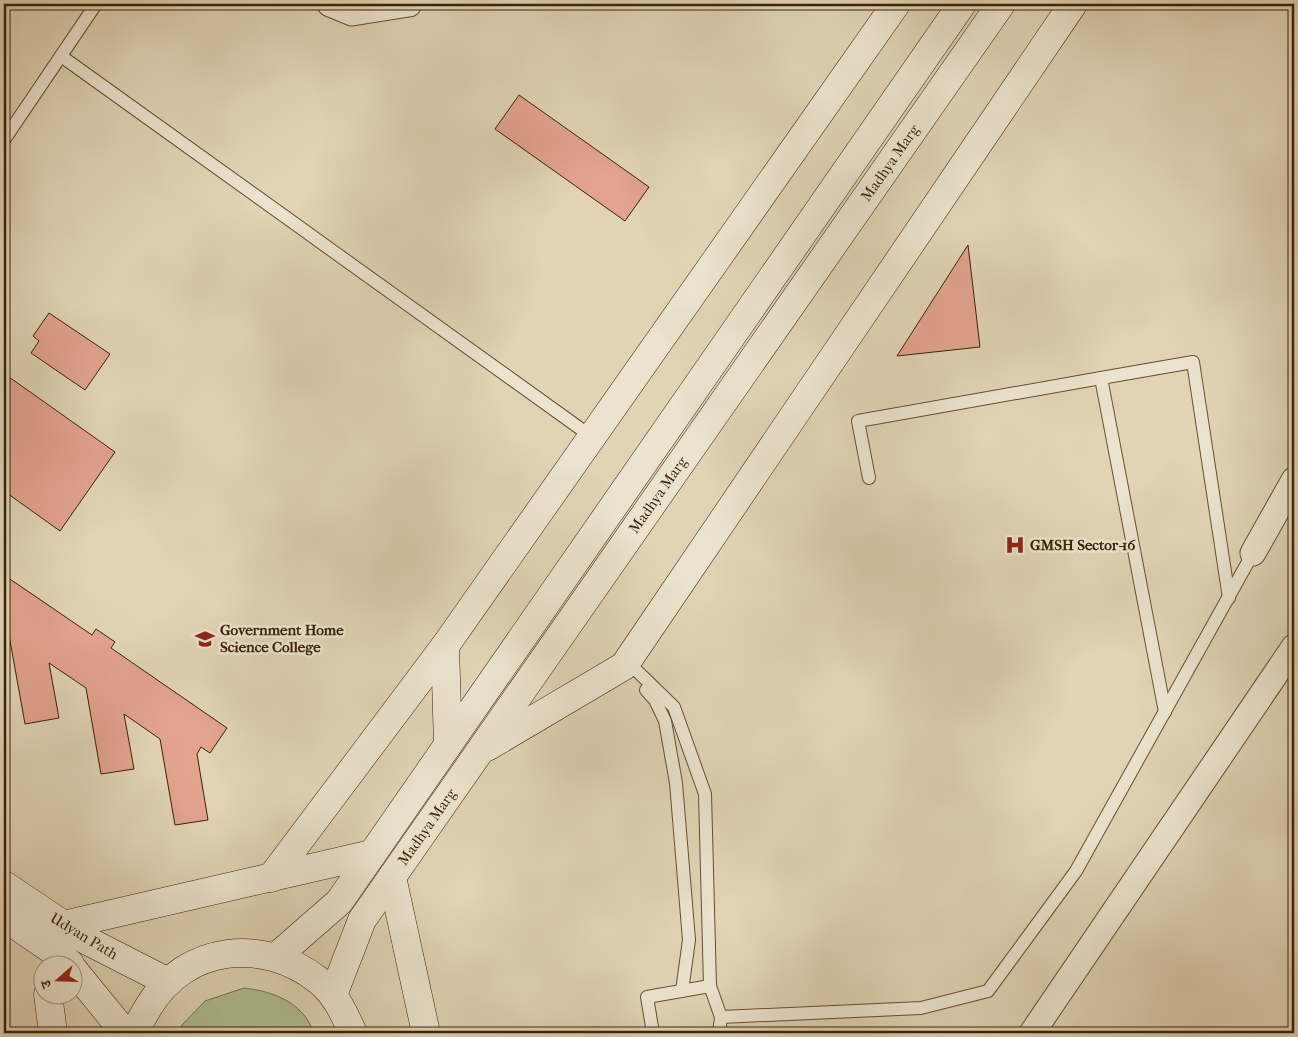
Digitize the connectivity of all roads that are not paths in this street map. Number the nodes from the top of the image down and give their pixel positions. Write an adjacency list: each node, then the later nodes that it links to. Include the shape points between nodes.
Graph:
1 (96, 4): 8 (lane)
2 (330, 4): 3 (street, via 352,13)
3 (409, 4)
4 (896, 4): 11 (main road)
5 (962, 4): 20 (main road, Madhya Marg)
6 (1001, 4): 21 (main road, Madhya Marg)
7 (1073, 4): 18 (main road)
8 (61, 56): 9 (lane); 11 (lane)
9 (4, 140)
10 (1101, 378): 12 (lane, via 858,421); 15 (lane, via 1193,362); 19 (lane)
11 (592, 438): 16 (main road)
12 (869, 478)
13 (1294, 480): 14 (street)
14 (1253, 553): 15 (lane)
15 (1229, 598): 19 (lane)
16 (445, 646): 20 (main road); 24 (main road)
17 (1294, 647): 44 (street)
18 (624, 666): 21 (main road); 32 (lane, via 636,670 674,707 705,794); 33 (lane, via 655,700 665,721 675,774 689,940)
19 (1165, 712): 36 (lane, via 1076,871 988,991 920,1008)
20 (448, 744): 22 (main road, Madhya Marg)
21 (479, 752): 23 (main road, Madhya Marg)
22 (372, 854): 24 (main road); 29 (main road, Madhya Marg, via 339,902)
23 (392, 877): 34 (main road, Madhya Marg, via 362,920); 41 (main road)
24 (271, 878): 27 (main road)
25 (4, 885): 27 (main road, Udyan Path)
26 (4, 917): 28 (main road, Udyan Path)
27 (64, 925): 31 (main road, Udyan Path, via 86,940)
28 (42, 953)
29 (276, 957): 31 (main road, via 229,954 196,963); 34 (main road, via 318,980)
30 (82, 980): 38 (main road)
31 (168, 982): 39 (main road, via 159,991)
32 (710, 986): 33 (lane); 36 (lane)
33 (682, 991): 42 (lane, via 648,997)
34 (333, 995): 40 (main road)
35 (50, 1004): 37 (main road)
36 (722, 1017): 43 (lane)
37 (54, 1033)
38 (125, 1033)
39 (136, 1033)
40 (353, 1033)
41 (426, 1033)
42 (654, 1033)
43 (719, 1033)
44 (1032, 1033)

